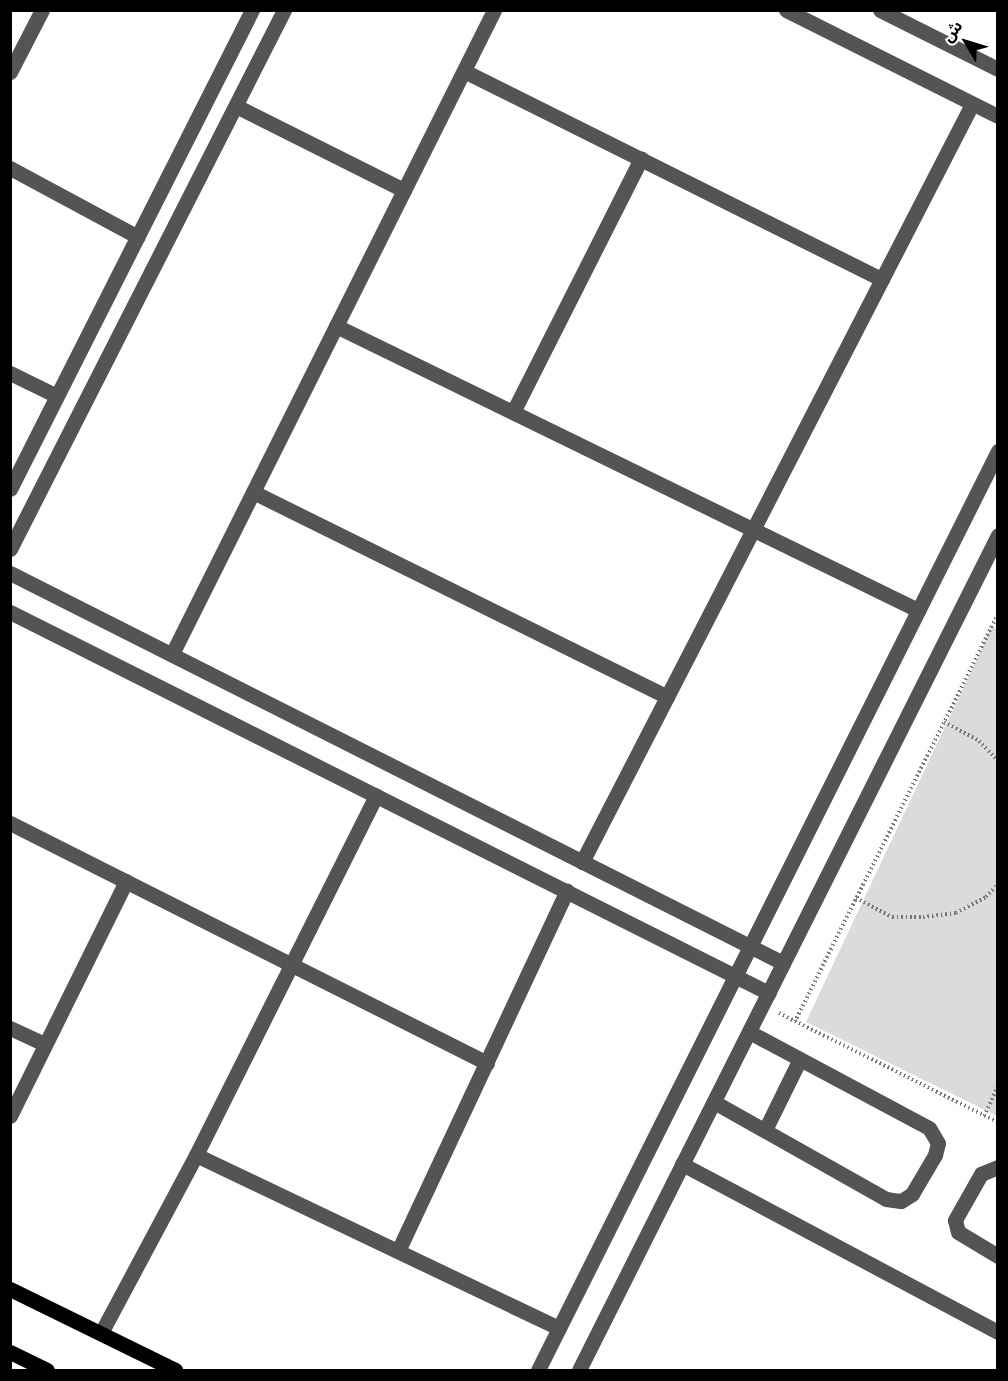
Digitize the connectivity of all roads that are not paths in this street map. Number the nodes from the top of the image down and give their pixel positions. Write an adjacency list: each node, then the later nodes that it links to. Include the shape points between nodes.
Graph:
1 (42, 10): 9 (street)
2 (252, 10): 16 (street)
3 (284, 10): 11 (street)
4 (494, 10): 8 (street)
5 (786, 10): 10 (street)
6 (880, 10): 7 (street)
7 (998, 69)
8 (464, 71): 13 (street); 15 (street)
9 (10, 72)
10 (972, 104): 12 (street); 17 (street)
11 (236, 106): 15 (street); 27 (street)
12 (998, 116)
13 (641, 159): 17 (street); 21 (street)
14 (10, 168): 16 (street)
15 (404, 190): 18 (street)
16 (138, 237): 20 (street)
17 (882, 279): 25 (street)
18 (336, 326): 21 (street); 24 (street)
19 (10, 373): 20 (street)
20 (57, 396): 23 (street)
21 (513, 412): 25 (street)
22 (998, 451): 30 (street)
23 (10, 489)
24 (253, 492): 32 (street); 33 (street)
25 (753, 529): 30 (street); 33 (street)
26 (998, 535): 28 (street)
27 (10, 549)
28 (992, 560): 40 (street)
29 (10, 573): 32 (street)
30 (918, 610): 39 (street)
31 (10, 612): 34 (street)
32 (171, 654): 36 (street)
33 (667, 697): 36 (street)
34 (376, 795): 38 (street); 41 (street)
35 (10, 823): 37 (street)
36 (582, 862): 39 (street)
37 (126, 881): 41 (street); 46 (street)
38 (567, 891): 42 (street); 48 (street)
39 (750, 946): 40 (street); 42 (street)
40 (783, 963): 43 (street)
41 (291, 964): 48 (street); 52 (street)
42 (735, 976): 43 (street); 58 (street)
43 (769, 993): 45 (street)
44 (10, 1028): 46 (street)
45 (749, 1032): 47 (street); 49 (street)
46 (45, 1044): 50 (street)
47 (800, 1059): 51 (street); 51 (street, via 929,1128 938,1143 935,1155 912,1194 901,1201 886,1198)
48 (487, 1063): 55 (street)
49 (714, 1102): 51 (street); 53 (street)
50 (10, 1116)
51 (765, 1130)
52 (196, 1155): 55 (street); 60 (street)
53 (682, 1164): 59 (street); 65 (street)
54 (998, 1167): 56 (street, via 981,1174 955,1220 958,1232)
55 (398, 1251): 58 (street)
56 (998, 1256)
57 (10, 1289): 60 (main road)
58 (559, 1328): 64 (street)
59 (998, 1332)
60 (101, 1333): 63 (main road)
61 (10, 1352): 62 (main road)
62 (46, 1371)
63 (175, 1371)
64 (538, 1371)
65 (579, 1371)

